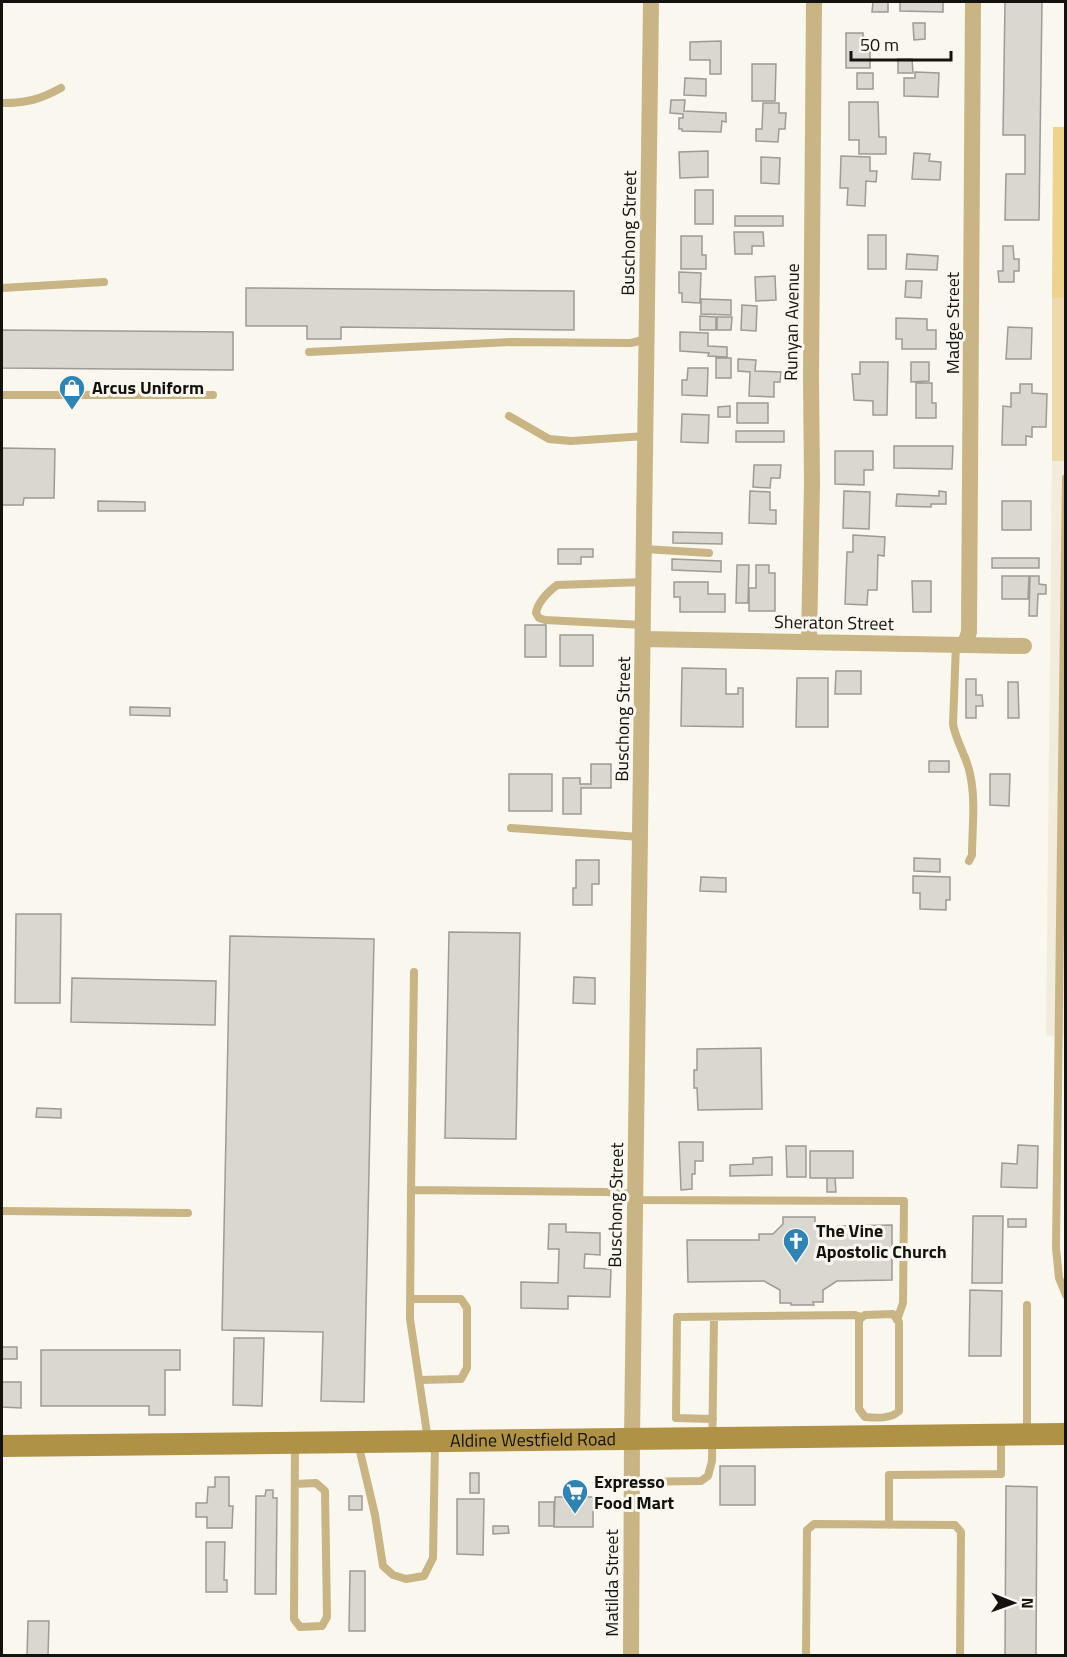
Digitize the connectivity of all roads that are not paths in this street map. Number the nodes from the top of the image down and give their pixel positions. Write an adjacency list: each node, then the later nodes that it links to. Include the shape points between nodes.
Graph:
1 (651, 2): 8 (street, Buschong Street)
2 (814, 2): 19 (street, Runyan Avenue)
3 (973, 2): 20 (street, Madge Street, via 972,521 969,632)
4 (61, 88): 5 (lane, via 24,103)
5 (2, 103)
6 (104, 282): 7 (lane)
7 (2, 288)
8 (648, 338): 9 (lane, via 631,343 511,342); 13 (street, Buschong Street)
9 (309, 352)
10 (2, 395): 11 (lane)
11 (213, 395)
12 (509, 416): 13 (lane, via 549,439)
13 (646, 436): 15 (street, Buschong Street)
14 (1065, 478): 24 (lane)
15 (645, 549): 16 (lane); 17 (street, Buschong Street)
16 (709, 553)
17 (644, 582): 18 (street, Buschong Street); 18 (lane, via 557,585 537,606 536,613 545,620)
18 (644, 632): 19 (street, Sheraton Street); 23 (street, Buschong Street)
19 (809, 642): 20 (street, Sheraton Street)
20 (961, 644): 21 (street, Sheraton Street); 25 (lane, via 953,724 972,782)
21 (1024, 646)
22 (511, 828): 23 (lane)
23 (640, 837): 29 (street, Buschong Street)
24 (1063, 842): 27 (lane)
25 (969, 861)
26 (414, 972): 28 (lane)
27 (1062, 1013): 32 (lane, via 1056,1248)
28 (411, 1190): 29 (lane, via 606,1191); 33 (lane)
29 (635, 1197): 37 (lane, via 904,1201 903,1303); 44 (street, Buschong Street)
30 (2, 1211): 31 (lane)
31 (188, 1213)
32 (1065, 1296)
33 (410, 1299): 38 (lane); 38 (lane, via 461,1299 467,1308 467,1368 461,1379)
34 (1027, 1305): 43 (lane)
35 (862, 1317): 36 (lane); 37 (lane, via 893,1314); 39 (lane, via 859,1409)
36 (714, 1318): 40 (lane); 40 (lane, via 677,1317 676,1418)
37 (897, 1320): 39 (lane, via 899,1411)
38 (420, 1380): 45 (lane)
39 (880, 1427): 40 (main road, Aldine Westfield Road); 42 (main road, Aldine Westfield Road)
40 (713, 1428): 44 (main road, Aldine Westfield Road); 49 (lane, via 711,1470 701,1481)
41 (1065, 1434): 43 (main road, Aldine Westfield Road)
42 (1001, 1435): 43 (main road, Aldine Westfield Road); 51 (lane, via 1001,1474 889,1475)
43 (1027, 1435)
44 (632, 1438): 45 (main road, Aldine Westfield Road); 49 (street, Matilda Street)
45 (432, 1440): 46 (main road, Aldine Westfield Road); 46 (lane, via 433,1558 424,1576 406,1579 383,1566)
46 (358, 1441): 47 (main road, Aldine Westfield Road)
47 (295, 1442): 48 (main road, Aldine Westfield Road); 50 (lane)
48 (2, 1446)
49 (632, 1482): 52 (street, Matilda Street)
50 (295, 1484): 50 (lane, via 294,1618 300,1627 322,1626 327,1617 325,1491 316,1483)
51 (889, 1525): 53 (lane, via 814,1524 807,1530); 54 (lane, via 955,1525 961,1532)
52 (631, 1656)
53 (806, 1656)
54 (960, 1656)

